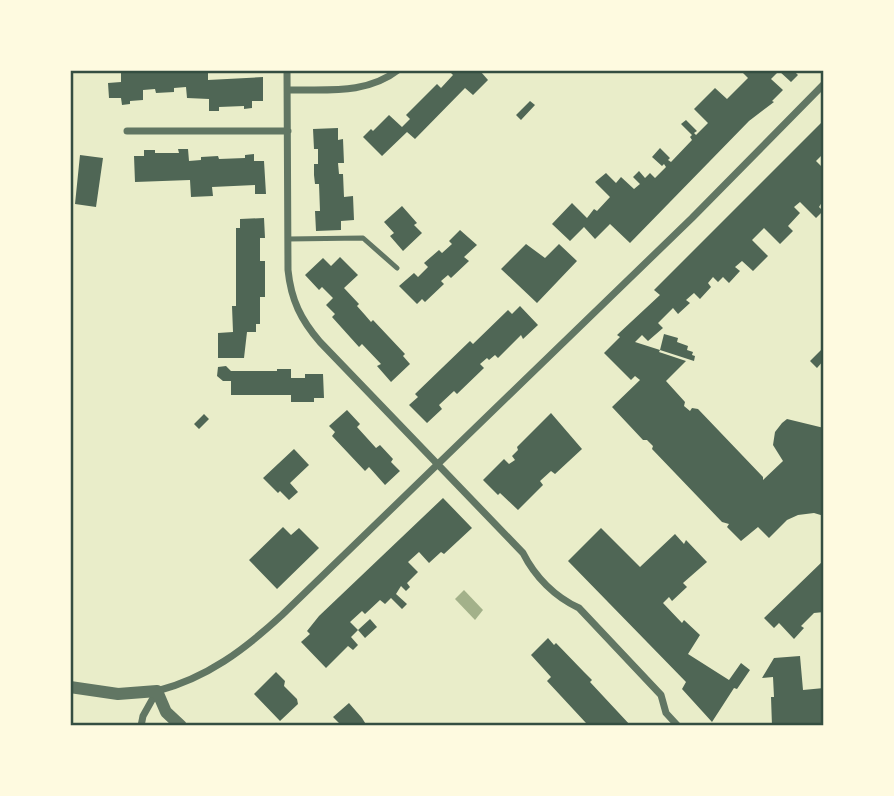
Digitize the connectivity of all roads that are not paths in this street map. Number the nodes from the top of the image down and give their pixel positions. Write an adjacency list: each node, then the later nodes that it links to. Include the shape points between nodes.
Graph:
1 (288, 70): 4 (street)
2 (398, 70): 4 (street, via 384,80 357,88)
3 (824, 84): 9 (street)
4 (288, 90): 6 (street)
5 (127, 131): 6 (street)
6 (288, 131): 7 (street)
7 (288, 239): 8 (lane, via 363,238); 9 (street, via 289,285 303,320)
8 (397, 268)
9 (438, 463): 11 (street, via 242,650 203,675); 14 (street, via 531,568 563,600 579,607 662,695 666,713)
10 (70, 687): 11 (street, via 118,694)
11 (157, 691): 12 (street); 13 (street, via 166,712)
12 (141, 726)
13 (181, 726)
14 (678, 726)

